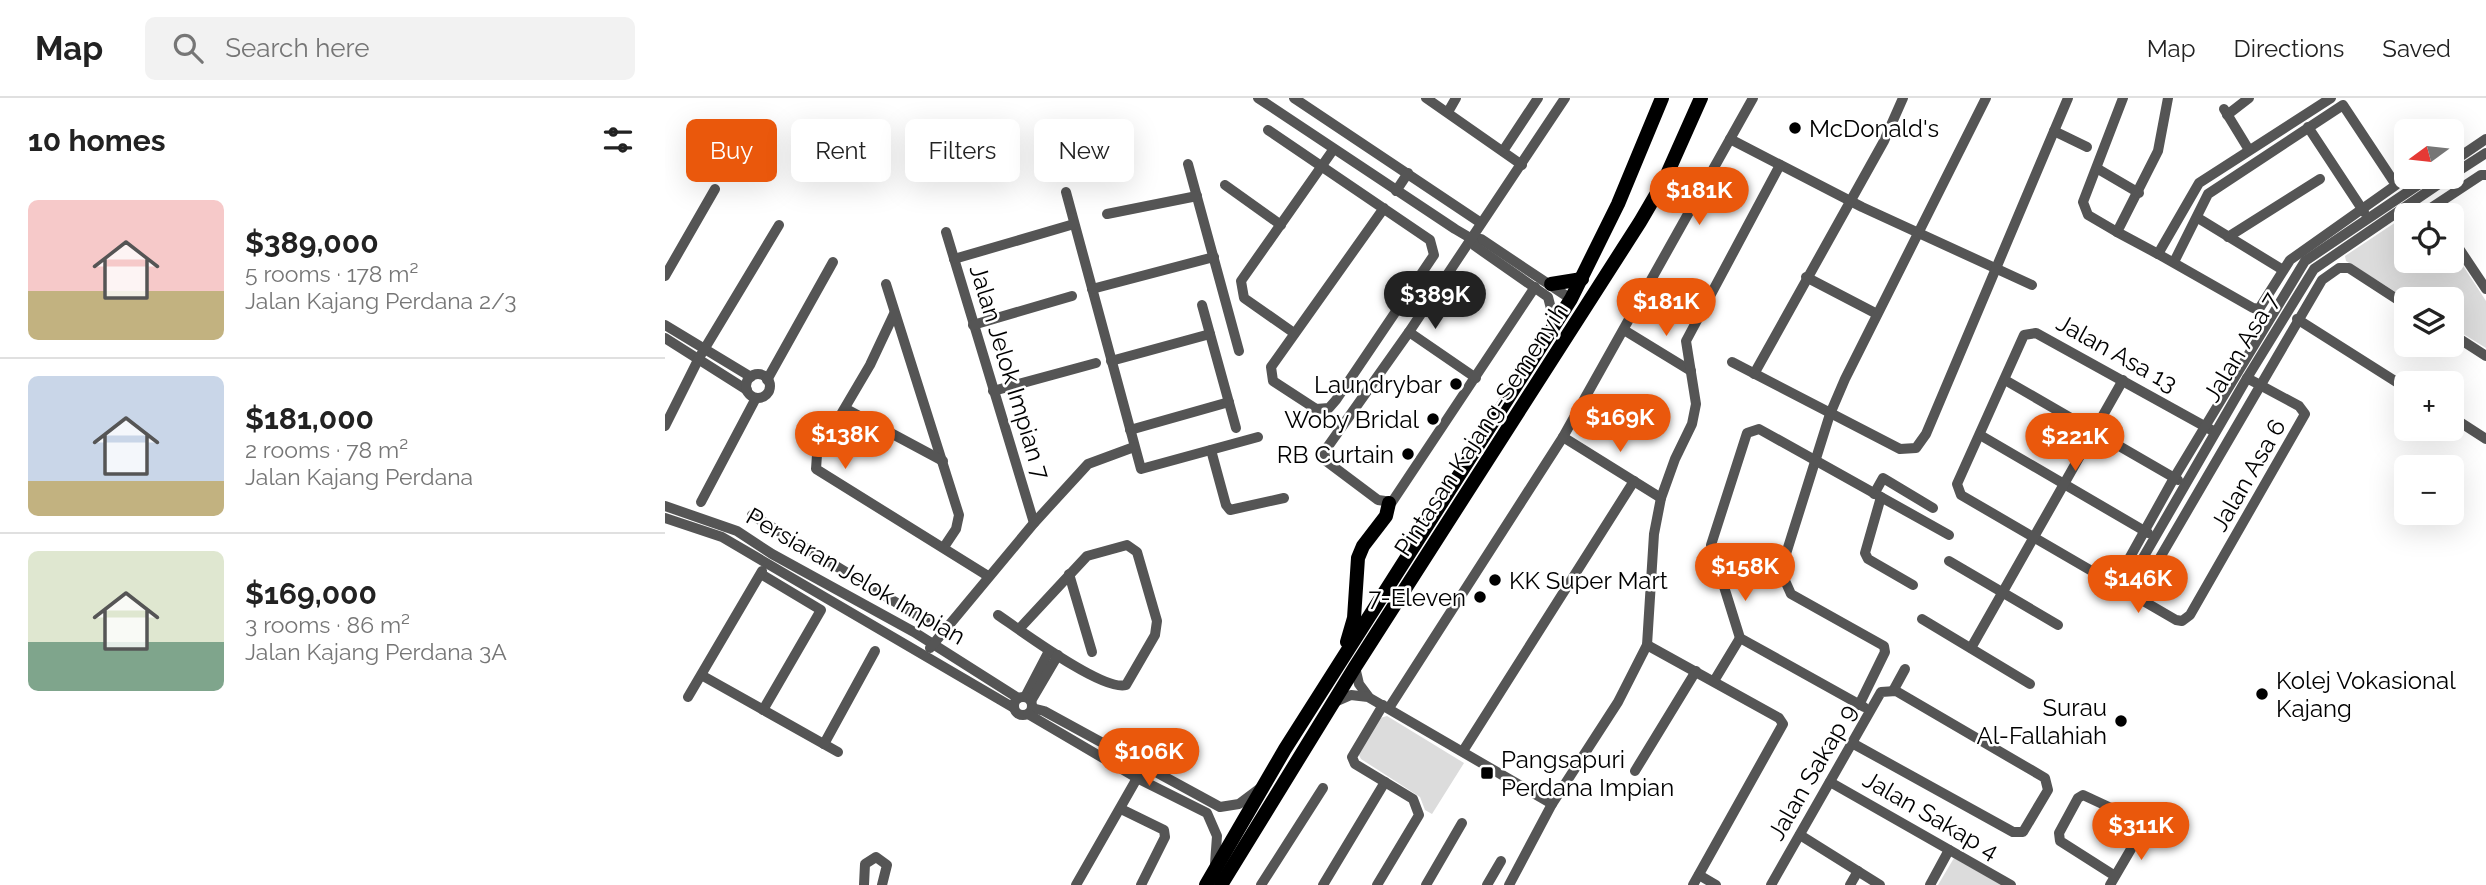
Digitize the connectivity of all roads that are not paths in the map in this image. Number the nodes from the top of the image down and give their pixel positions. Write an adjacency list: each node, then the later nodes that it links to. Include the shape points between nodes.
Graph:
1 (1258, 98): 27 (street)
2 (1294, 98): 39 (street)
3 (1426, 98): 18 (street)
4 (1456, 98): 18 (street)
5 (1538, 98): 29 (street)
6 (1565, 98): 35 (street)
7 (1662, 98): 78 (highway, Pintasan Kajang-Semenyih)
8 (1689, 98): 19 (highway)
9 (1701, 98): 19 (highway, Pintasan Kajang-Semenyih)
10 (1753, 98): 23 (street)
11 (1903, 98): 49 (street)
12 (1986, 98): 62 (street)
13 (2068, 98): 22 (street)
14 (2123, 98): 38 (street)
15 (2168, 98): 47 (street, via 2158,151)
16 (2249, 98): 28 (street, via 2226,112)
17 (2331, 98): 25 (street)
18 (1448, 112): 29 (street)
19 (1694, 118): 179 (highway, Pintasan Kajang-Semenyih, via 1640,222)
20 (2308, 127): 31 (street); 53 (street); 53 (street, via 2343,105 2396,185)
21 (1268, 130): 34 (street)
22 (2054, 131): 26 (street); 74 (street)
23 (1730, 139): 36 (street); 96 (street)
24 (2484, 141): 32 (street)
25 (2260, 143): 28 (street); 31 (street)
26 (2087, 147)
27 (1333, 150): 34 (street); 45 (street)
28 (2249, 150): 67 (street, via 2199,183)
29 (1503, 151): 35 (street)
30 (2486, 153): 37 (street, Jalan Asa 7)
31 (2268, 154): 55 (street, via 2208,194)
32 (2464, 154)
33 (1188, 164): 48 (street)
34 (1323, 165): 52 (street); 60 (street)
35 (1522, 165): 57 (street)
36 (1780, 165): 49 (street); 108 (street, via 1686,341)
37 (2464, 167)
38 (2098, 169): 47 (street); 63 (street, via 2084,209)
39 (1408, 173): 45 (street); 57 (street)
40 (2484, 175): 51 (street)
41 (2320, 179): 64 (street)
42 (1225, 185): 60 (street)
43 (715, 189): 76 (street)
44 (2420, 189): 50 (street); 56 (street, Jalan Asa 7)
45 (1396, 191): 65 (street)
46 (1066, 192): 58 (street)
47 (2139, 193): 63 (street)
48 (1197, 196): 54 (street); 69 (street)
49 (1851, 201): 62 (street); 77 (street)
50 (2429, 203)
51 (2445, 203)
52 (1384, 208): 97 (street); 97 (street, via 1430,240 1434,255 1329,408 1316,409 1273,381 1271,367)
53 (2361, 209): 56 (street); 75 (street, via 2290,260)
54 (1107, 214)
55 (2197, 218): 64 (street); 72 (street)
56 (2371, 222): 66 (street, Jalan Asa 7)
57 (1481, 223): 65 (street)
58 (1075, 224): 70 (street); 83 (street)
59 (779, 225): 103 (street)
60 (1282, 225): 97 (street, via 1241,281 1244,298)
61 (946, 232): 70 (street, Jalan Jelok Impian 7)
62 (1917, 232): 74 (street); 90 (street)
63 (2117, 232): 67 (street)
64 (2228, 237): 75 (street)
65 (1472, 239): 80 (street, via 1481,239); 82 (street, via 1475,246); 98 (street)
66 (2331, 250): 73 (street); 92 (street, Jalan Asa 7)
67 (2158, 254): 72 (street)
68 (2464, 256): 84 (street)
69 (1214, 257): 83 (street); 102 (street)
70 (954, 259): 94 (street, Jalan Jelok Impian 7)
71 (833, 262): 113 (street)
72 (2174, 262): 75 (street, via 2253,309 2259,309)
73 (2339, 268): 86 (street, via 2349,268); 91 (street, Jalan Asa 7, via 2322,280)
74 (1997, 270): 81 (street); 123 (street, via 1920,444 1911,450 1900,449)
75 (2283, 270)
76 (665, 276)
77 (1806, 277): 90 (street); 109 (street)
78 (1582, 279): 80 (highway); 87 (highway, Pintasan Kajang-Semenyih)
79 (886, 284): 89 (street)
80 (1551, 284): 87 (street)
81 (2032, 285)
82 (1535, 287): 95 (street, via 1548,297); 111 (street)
83 (1092, 289): 105 (street)
84 (2486, 289)
85 (1072, 296): 94 (street)
86 (2394, 297)
87 (1571, 299): 95 (highway, Pintasan Kajang-Semenyih)
88 (1202, 305): 99 (street)
89 (894, 314): 122 (street); 137 (street)
90 (1877, 314): 123 (street)
91 (2297, 318): 116 (street); 117 (street, Jalan Asa 7)
92 (2275, 320): 112 (street, Jalan Asa 7); 127 (street, Jalan Asa 7)
93 (665, 325): 103 (street)
94 (973, 325): 119 (street, Jalan Jelok Impian 7)
95 (1555, 325): 179 (highway, Pintasan Kajang-Semenyih)
96 (1624, 330): 108 (street); 132 (street)
97 (1294, 332)
98 (1409, 332): 111 (street); 146 (street, via 1324,452 1331,468)
99 (1210, 334): 105 (street); 121 (street)
100 (665, 338): 103 (street)
101 (2464, 342): 104 (street)
102 (1239, 351)
103 (701, 354): 110 (street); 118 (street); 125 (street)
104 (2486, 356)
105 (1111, 362): 128 (street)
106 (1732, 362): 109 (street)
107 (1096, 363): 119 (street)
108 (1691, 372): 144 (street, via 1696,404 1692,424)
109 (1754, 374): 123 (street)
110 (751, 377): 113 (street, via 759,374); 118 (street)
111 (1476, 378): 146 (street)
112 (2247, 378): 117 (street); 127 (street, Jalan Asa 7)
113 (768, 380): 120 (street, via 767,393)
114 (2005, 380): 115 (street, Jalan Asa 13, via 2024,335 2036,332); 129 (street); 130 (street)
115 (2123, 380): 127 (street, Jalan Asa 13); 129 (street)
116 (2394, 380)
117 (2259, 384): 165 (street, Jalan Asa 7); 165 (street, Jalan Asa 6, via 2299,406 2305,414 2303,424 2190,615 2176,620)
118 (747, 390): 120 (street)
119 (993, 391): 151 (street, Jalan Jelok Impian 7)
120 (756, 398): 145 (street)
121 (1229, 402): 126 (street); 128 (street)
122 (846, 409): 137 (street); 156 (street, via 817,456 816,469)
123 (1830, 414): 136 (street)
124 (2464, 425): 133 (street)
125 (665, 426)
126 (1236, 428)
127 (2210, 429): 138 (street, Jalan Asa 7); 140 (street, Jalan Asa 7)
128 (1130, 430): 134 (street)
129 (2093, 433): 138 (street); 141 (street)
130 (1980, 435): 141 (street); 155 (street, via 1957,484 1961,495)
131 (1258, 437): 135 (street)
132 (1563, 437): 139 (street); 191 (street)
133 (2486, 439)
134 (1134, 447): 135 (street, via 1141,469); 151 (street, via 1088,464)
135 (1211, 450): 143 (street, via 1230,510)
136 (1815, 459): 142 (street); 171 (street, via 1759,429 1747,433 1711,545); 190 (street, via 1782,574 1791,594 1884,646)
137 (943, 461): 156 (street, via 959,514)
138 (2174, 478): 140 (street); 152 (street, Jalan Asa 7)
139 (1634, 481): 144 (street); 196 (street)
140 (2185, 484): 154 (street, Jalan Asa 7)
141 (2063, 485): 152 (street); 155 (street)
142 (1878, 496): 148 (street, via 1882,478); 153 (street); 162 (street, via 1865,553)
143 (1284, 498)
144 (1661, 498): 173 (street, via 1654,534)
145 (701, 502)
146 (1389, 503): 179 (highway, via 1358,558)
147 (665, 506): 157 (street, Persiaran Jelok Impian, via 729,527)
148 (1933, 508)
149 (752, 515): 170 (street)
150 (665, 518): 157 (street, Persiaran Jelok Impian)
151 (1034, 523): 161 (street)
152 (2144, 531): 154 (street); 163 (street, Jalan Asa 7)
153 (1949, 535)
154 (2154, 537): 163 (street, Jalan Asa 7)
155 (2035, 538): 163 (street); 164 (street)
156 (944, 547): 161 (street)
157 (769, 559): 160 (street); 172 (street, Persiaran Jelok Impian); 178 (street, Persiaran Jelok Impian)
158 (1949, 561): 164 (street)
159 (1069, 573): 169 (street); 176 (street); 177 (street, via 1087,556 1127,545 1137,552 1157,621 1155,635 1126,685 1113,686)
160 (761, 574): 182 (street); 192 (street, via 821,610)
161 (988, 576): 170 (street)
162 (1913, 584)
163 (2120, 587): 165 (street)
164 (2004, 592): 168 (street); 174 (street)
165 (2137, 597)
166 (998, 615): 169 (street)
167 (1922, 619): 174 (street)
168 (2058, 625)
169 (1019, 629): 177 (street)
170 (943, 631): 172 (street)
171 (1739, 638): 183 (street); 190 (street)
172 (933, 644): 178 (street); 188 (street, Persiaran Jelok Impian)
173 (1647, 645): 181 (street); 205 (street, via 1618,702)
174 (1971, 648): 184 (street)
175 (875, 651): 195 (street)
176 (1092, 652)
177 (1053, 653): 188 (street)
178 (926, 654): 188 (street, Persiaran Jelok Impian)
179 (1349, 662): 186 (street); 189 (highway, Pintasan Kajang-Semenyih); 203 (highway, Pintasan Kajang-Semenyih)
180 (1905, 669): 185 (street)
181 (1696, 671): 183 (street); 199 (street)
182 (703, 676): 187 (street); 192 (street)
183 (1714, 681): 213 (street, via 1783,724)
184 (2030, 684)
185 (1895, 691): 193 (street, Jalan Sakap 9, via 1881,692); 194 (street, via 2045,778 2047,790 2023,831 2013,832)
186 (1368, 696): 189 (street, via 1351,695); 191 (street)
187 (688, 697)
188 (1024, 704): 198 (street, Persiaran Jelok Impian); 200 (street, Persiaran Jelok Impian, via 1035,720)
189 (1333, 704): 212 (highway, Pintasan Kajang-Semenyih)
190 (1860, 705): 193 (street)
191 (1386, 706): 196 (street); 201 (street, via 1352,757 1355,764)
192 (763, 710): 195 (street)
193 (1870, 711): 194 (street, Jalan Sakap 9)
194 (1852, 743): 202 (street, Jalan Sakap 9)
195 (824, 744): 197 (street)
196 (1463, 751): 205 (street)
197 (838, 752)
198 (1143, 767): 200 (street); 203 (street, Persiaran Jelok Impian, via 1220,807 1239,804)
199 (1635, 771)
200 (1137, 778): 206 (street); 212 (street, Persiaran Jelok Impian, via 1212,819 1217,836)
201 (1385, 782): 221 (street); 222 (street, via 1413,799 1419,816)
202 (1830, 782): 208 (street, Jalan Sakap 9); 209 (street, Jalan Sakap 4)
203 (1262, 786): 212 (highway, Pintasan Kajang-Semenyih)
204 (1322, 788): 220 (street)
205 (1552, 804): 225 (street)
206 (1121, 808): 217 (street); 218 (street, via 1164,830 1165,837)
207 (1462, 823): 223 (street)
208 (1800, 835): 211 (street); 227 (street, Jalan Sakap 9)
209 (1949, 850): 230 (street); 231 (street, Jalan Sakap 4)
210 (1501, 861): 224 (street)
211 (1858, 871): 228 (street); 229 (street)
212 (1217, 878): 219 (highway, Pintasan Kajang-Semenyih)
213 (1696, 880): 226 (street)
214 (2113, 881): 214 (street, via 2141,832 2140,824 2083,795 2059,833 2060,841)
215 (864, 885): 216 (street, via 865,864 876,858 885,862 888,870)
216 (882, 885)
217 (1076, 885)
218 (1141, 885)
219 (1206, 885)
220 (1261, 885)
221 (1323, 885)
222 (1377, 885)
223 (1426, 885)
224 (1487, 885)
225 (1510, 885)
226 (1716, 885)
227 (1771, 885)
228 (1850, 885)
229 (1880, 885)
230 (1930, 885)
231 (2011, 885)

